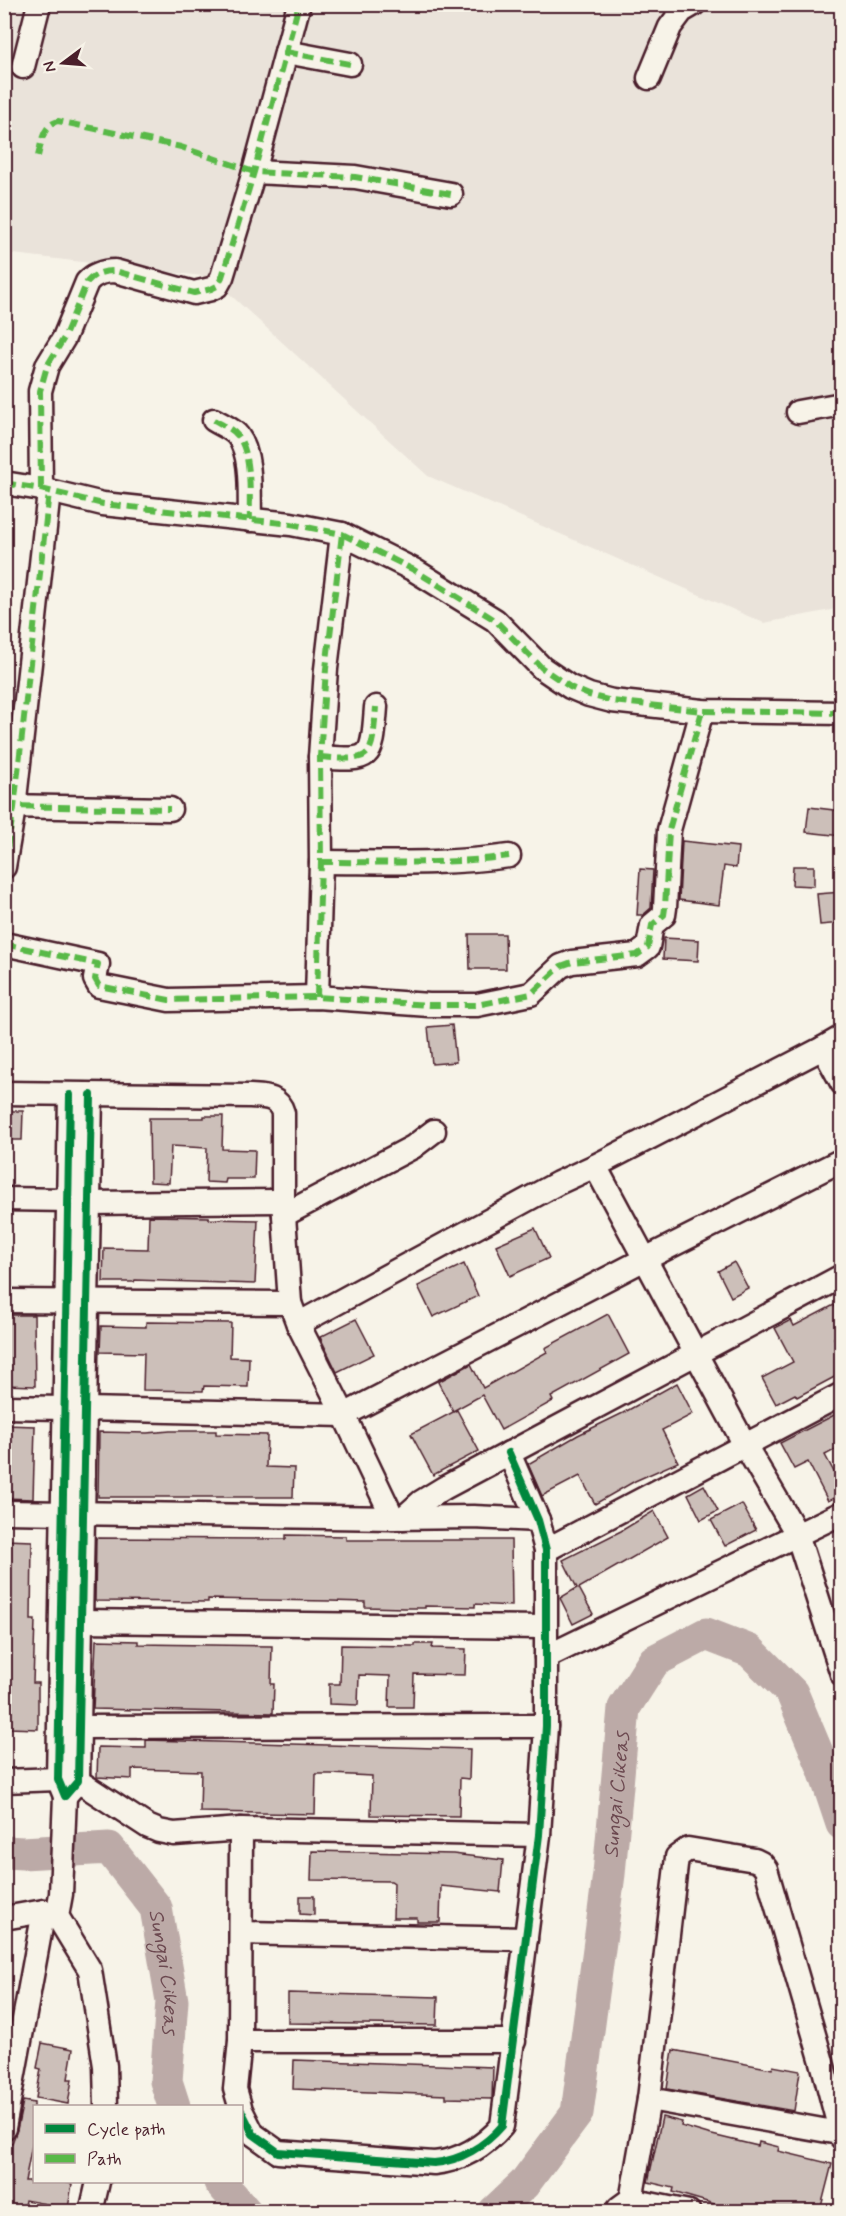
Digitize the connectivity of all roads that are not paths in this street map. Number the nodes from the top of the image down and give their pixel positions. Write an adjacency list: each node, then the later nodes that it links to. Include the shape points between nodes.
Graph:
1 (39, 4): 6 (street)
2 (299, 4): 4 (street)
3 (694, 4): 7 (street, via 682,11 670,27)
4 (286, 52): 5 (street); 8 (street)
5 (350, 64)
6 (23, 67)
7 (649, 78)
8 (254, 172): 9 (street, via 355,177); 14 (street, via 222,277 211,290 194,292 116,271 105,271 87,282 64,338 47,366 40,391)
9 (451, 194)
10 (842, 404): 11 (street)
11 (798, 411)
12 (214, 420): 15 (street, via 237,434 247,457)
13 (4, 483): 14 (street)
14 (45, 491): 15 (street, via 103,504); 21 (street)
15 (249, 520): 16 (street)
16 (342, 534): 18 (street, via 414,570 495,620 542,668 570,687 612,701); 20 (street)
17 (376, 707): 20 (street, via 369,753 354,758)
18 (702, 711): 19 (street); 27 (street, via 669,830 664,915 652,926 648,947 642,953 572,962 561,966 531,994 477,1005)
19 (842, 713)
20 (320, 756): 24 (street)
21 (9, 807): 22 (street); 25 (street)
22 (170, 809)
23 (508, 856): 24 (street, via 429,863)
24 (321, 862): 27 (street)
25 (4, 867)
26 (4, 944): 27 (street, via 98,964 95,979 99,986 170,1000)
27 (317, 997)
28 (832, 1042): 29 (street); 34 (street)
29 (842, 1083)
30 (4, 1093): 31 (street)
31 (81, 1095): 36 (street); 37 (street, via 250,1096 275,1100 283,1113)
32 (434, 1131): 37 (street, via 412,1147)
33 (842, 1160): 38 (street)
34 (595, 1166): 38 (street); 43 (street)
35 (4, 1199): 36 (street)
36 (78, 1202): 37 (street); 41 (street)
37 (284, 1208): 42 (street)
38 (645, 1259): 44 (street); 48 (street)
39 (842, 1276): 44 (street)
40 (4, 1301): 41 (street)
41 (77, 1302): 42 (street); 47 (street)
42 (290, 1304): 43 (street)
43 (298, 1324): 48 (street)
44 (696, 1354): 49 (street); 50 (street)
45 (842, 1394): 49 (street)
46 (4, 1407): 47 (street)
47 (75, 1408): 48 (street); 52 (street)
48 (344, 1415): 54 (street)
49 (745, 1445): 56 (street); 57 (street)
50 (509, 1453): 54 (street); 55 (street)
51 (4, 1512): 52 (street)
52 (73, 1512): 54 (street); 58 (street); 65 (street)
53 (842, 1513): 56 (street)
54 (398, 1518): 55 (street)
55 (538, 1520): 57 (street)
56 (797, 1534): 60 (street); 61 (street)
57 (546, 1550): 59 (street)
58 (81, 1621): 59 (street); 63 (street)
59 (544, 1627): 60 (street)
60 (546, 1657): 62 (street)
61 (842, 1674)
62 (546, 1726): 63 (street); 67 (street)
63 (79, 1727): 65 (street)
64 (4, 1781): 65 (street)
65 (67, 1785): 66 (street, via 159,1831 174,1834); 68 (street)
66 (241, 1829): 67 (street); 70 (street)
67 (539, 1835): 71 (street)
68 (54, 1907): 69 (street); 75 (street, via 90,1970 105,2066); 78 (street)
69 (4, 1918)
70 (241, 1933): 71 (street); 72 (street)
71 (526, 1939): 73 (street)
72 (240, 2041): 73 (street); 76 (street, via 235,2089)
73 (514, 2041): 77 (street, via 502,2126 492,2138 448,2162 278,2152 253,2134)
74 (649, 2099): 79 (street); 79 (street, via 677,1857 688,1849 755,1860 765,1869); 81 (street)
75 (106, 2105)
76 (240, 2105)
77 (243, 2114)
78 (4, 2128)
79 (840, 2136)
80 (98, 2183): 82 (street)
81 (624, 2208): 83 (street)
82 (91, 2211)
83 (689, 2211)

